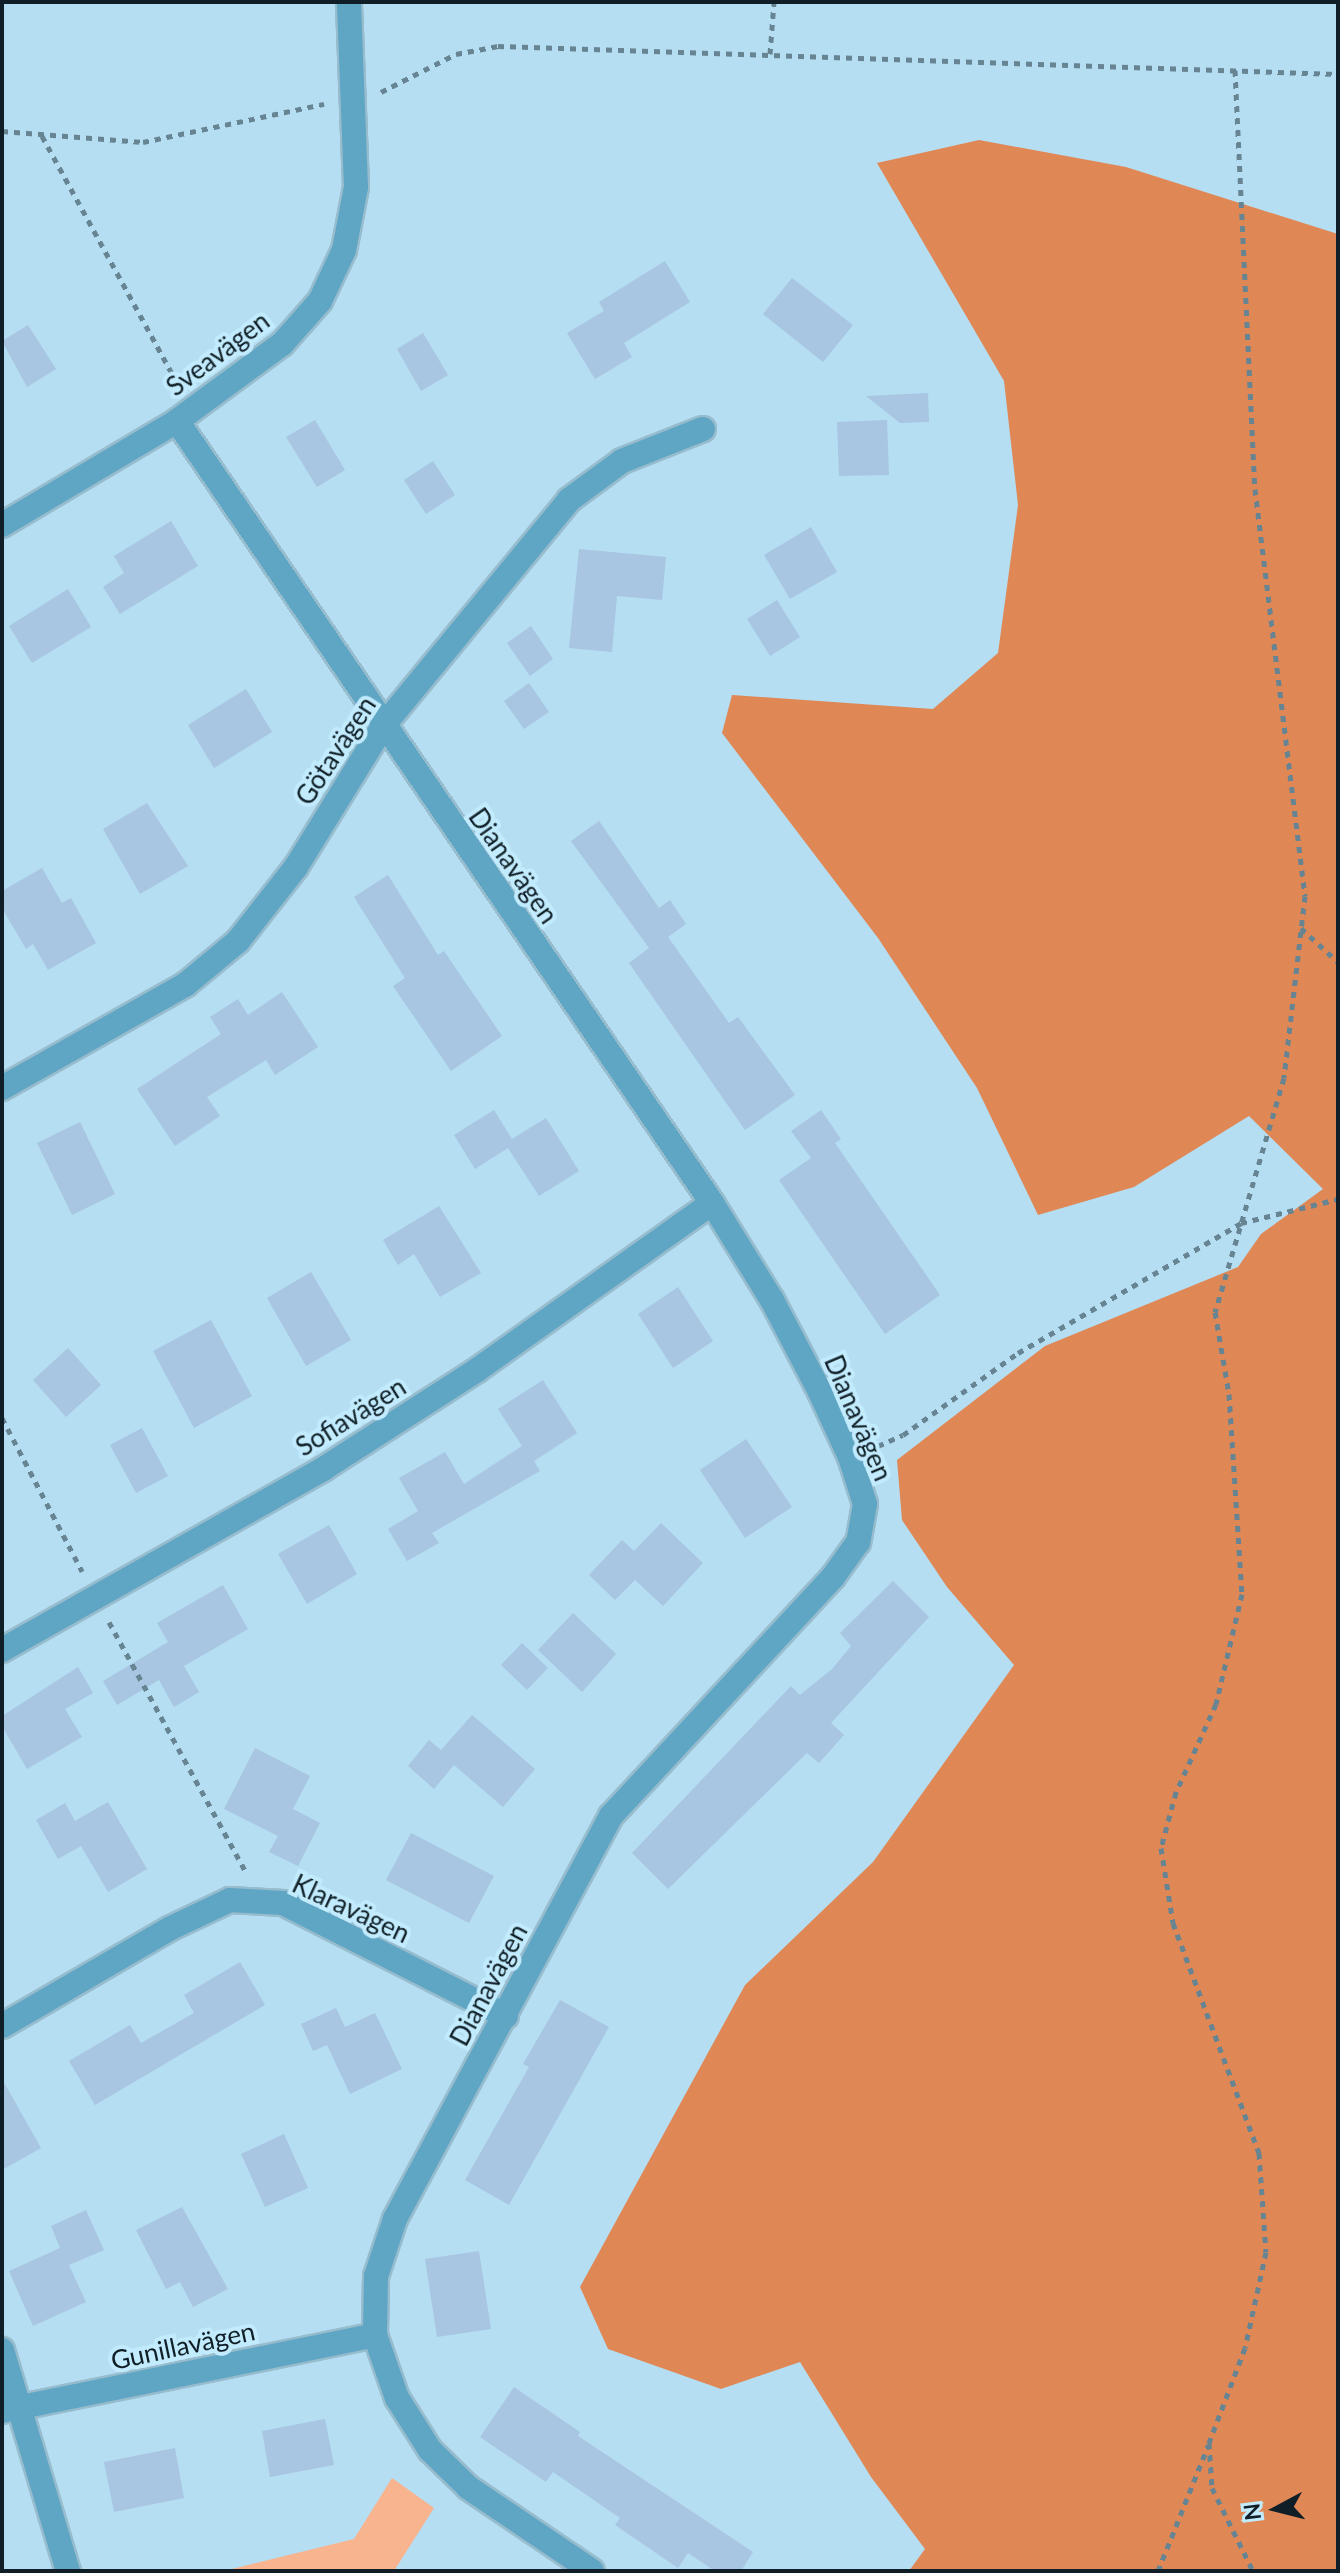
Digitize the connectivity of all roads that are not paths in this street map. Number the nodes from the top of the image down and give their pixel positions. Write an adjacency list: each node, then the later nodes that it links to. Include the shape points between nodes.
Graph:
1 (349, 2): 2 (street, Sveavägen, via 356,187 344,250 320,301 282,344)
2 (184, 415): 4 (street, Sveavägen); 5 (street, Dianavägen)
3 (703, 429): 5 (street, Götavägen, via 622,461 569,500)
4 (2, 525)
5 (383, 726): 6 (street, Götavägen, via 296,867 238,941 185,985); 7 (street, Dianavägen)
6 (2, 1088)
7 (712, 1203): 8 (street, Sofiavägen, via 477,1370 323,1469); 9 (street, Dianavägen, via 772,1300 850,1457 865,1504 858,1542 833,1577 611,1816)
8 (2, 1650)
9 (506, 2016): 10 (street, Klaravägen, via 283,1903 230,1900 171,1928); 11 (street, Dianavägen, via 395,2219 376,2276)
10 (2, 2026)
11 (375, 2335): 13 (street, Gunillavägen); 15 (street, Dianavägen, via 397,2398 430,2450 469,2488)
12 (2, 2350): 13 (street)
13 (13, 2409): 14 (street)
14 (68, 2571)
15 (592, 2571)

